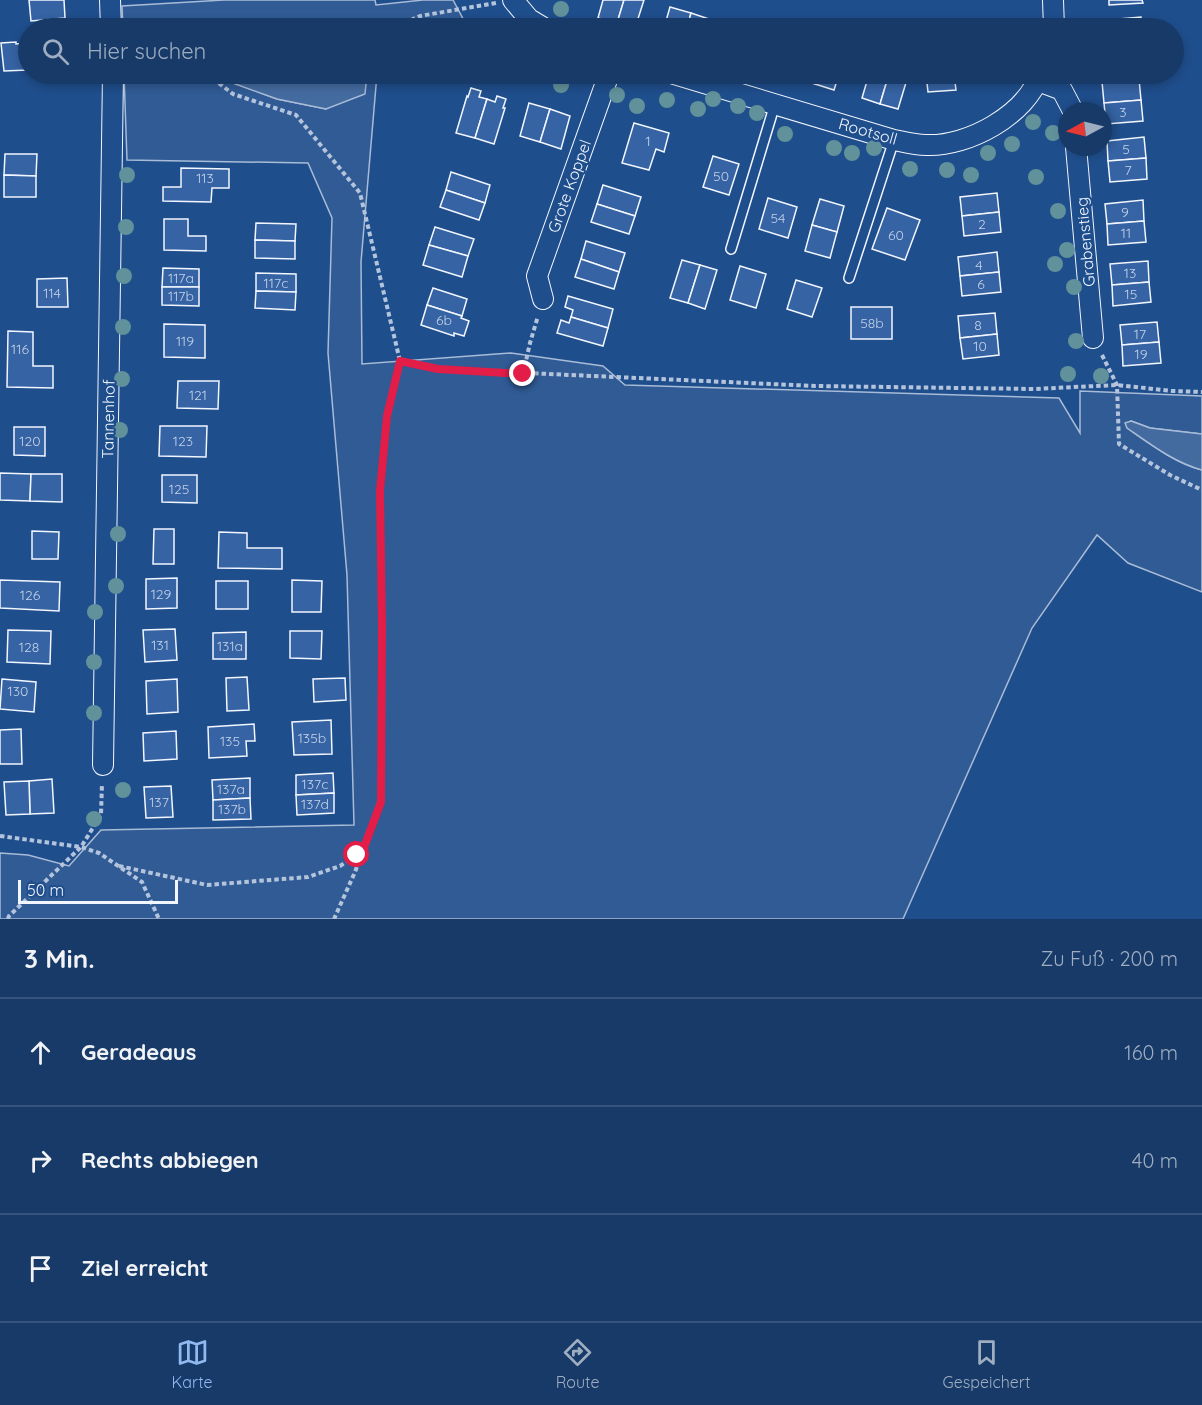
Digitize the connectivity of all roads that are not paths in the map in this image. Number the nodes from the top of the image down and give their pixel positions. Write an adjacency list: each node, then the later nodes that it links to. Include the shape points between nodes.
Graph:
1 (110, 0): 4 (street)
2 (513, 0): 5 (street)
3 (1053, 0): 6 (street)
4 (111, 18)
5 (528, 18)
6 (1053, 18)
7 (113, 84): 20 (street, Tannenhof)
8 (605, 84): 18 (street, Grote Koppel, via 537,276)
9 (707, 84): 13 (street, Rootsoll)
10 (1034, 84): 14 (street, Rootsoll, via 1019,106 998,124 960,141 926,145)
11 (1051, 84): 12 (street, via 1062,90)
12 (1068, 102)
13 (774, 104): 14 (street, Rootsoll); 16 (lane)
14 (894, 140): 17 (lane)
15 (1077, 156): 19 (street, Grabenstieg)
16 (731, 249)
17 (849, 278)
18 (543, 299)
19 (1093, 338)
20 (103, 765)

